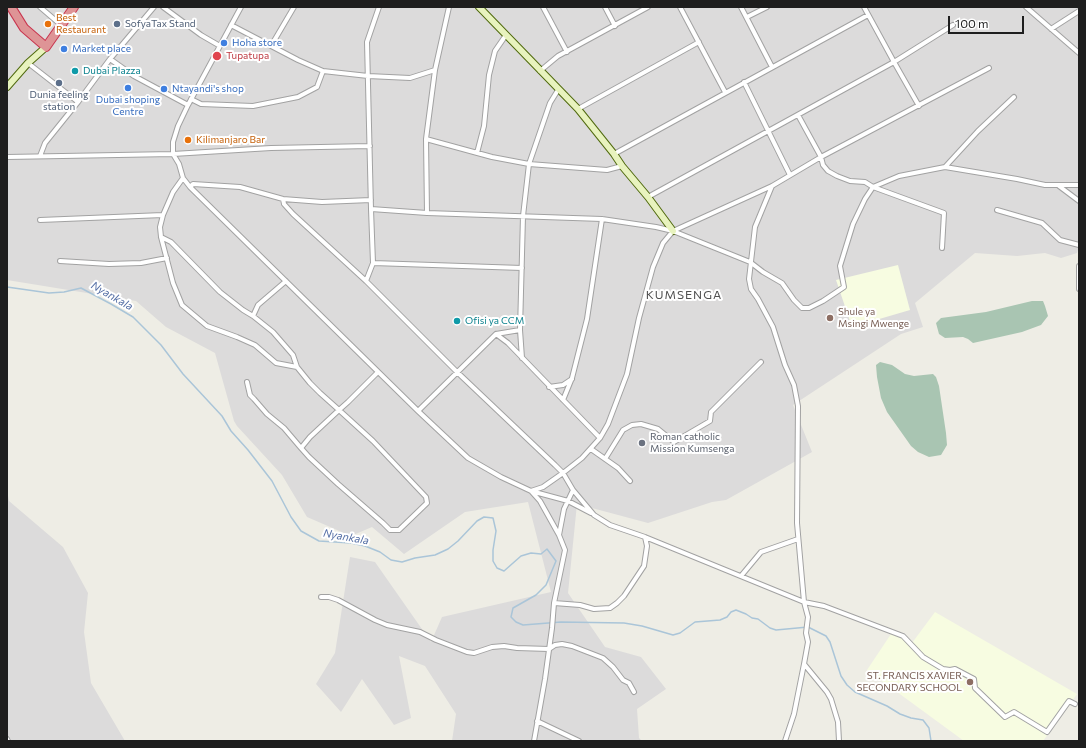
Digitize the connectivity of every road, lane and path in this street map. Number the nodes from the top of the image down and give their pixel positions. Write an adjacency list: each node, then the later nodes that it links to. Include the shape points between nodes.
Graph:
1 (11, 7): 31 (highway, via 24,28)
2 (40, 7): 22 (street)
3 (74, 7): 22 (highway)
4 (154, 7): 34 (street)
5 (163, 7): 29 (street)
6 (241, 7): 23 (street)
7 (294, 7): 30 (street)
8 (379, 7): 42 (street, via 367,42)
9 (449, 7): 39 (street)
10 (479, 7): 27 (street)
11 (543, 7): 32 (street)
12 (605, 7): 25 (street)
13 (648, 7): 25 (street)
14 (680, 7): 28 (street)
15 (741, 7): 21 (street)
16 (767, 7): 21 (street)
17 (864, 7): 20 (street)
18 (1026, 7): 26 (street)
19 (1079, 11): 26 (street)
20 (868, 15): 35 (street); 37 (street)
21 (747, 17): 37 (street)
22 (61, 25): 31 (highway)
23 (231, 25): 29 (street); 30 (street)
24 (953, 25): 35 (street)
25 (615, 26): 32 (street)
26 (1051, 29): 33 (street)
27 (506, 35): 41 (street); 57 (street, via 495,51 489,75 484,126)
28 (699, 42): 46 (street); 52 (street)
29 (220, 46): 48 (street)
30 (271, 46): 40 (street)
31 (46, 47): 36 (street)
32 (566, 52): 41 (street)
33 (1079, 53)
34 (110, 59): 49 (street); 50 (street, via 134,76)
35 (894, 62): 51 (street); 53 (street)
36 (28, 63): 44 (street); 49 (street)
37 (772, 67): 43 (street)
38 (989, 68): 51 (street)
39 (435, 70): 42 (street, via 410,78); 55 (street)
40 (323, 71): 42 (street); 48 (street, via 316,87 298,97 253,106 201,104)
41 (540, 71): 45 (street)
42 (368, 76): 56 (street)
43 (744, 82): 46 (street); 54 (street)
44 (7, 86)
45 (558, 90): 52 (street); 63 (street, via 550,103)
46 (725, 92): 59 (street)
47 (1014, 97): 65 (street)
48 (191, 100): 50 (street)
49 (78, 102): 60 (street, via 45,143)
50 (188, 105): 58 (street, via 178,126)
51 (919, 106): 62 (street)
52 (578, 109): 59 (street)
53 (798, 115): 54 (street); 62 (street)
54 (768, 131): 66 (street); 73 (street)
55 (426, 139): 57 (street); 79 (street)
56 (370, 146): 58 (street); 75 (street)
57 (477, 153): 63 (street)
58 (172, 154): 60 (street); 67 (street, via 179,164)
59 (614, 154): 64 (street)
60 (40, 156): 61 (street)
61 (7, 157)
62 (821, 157): 66 (street); 72 (street, via 823,165 832,174 865,182)
63 (529, 164): 64 (street, via 606,170); 81 (street)
64 (622, 166): 73 (street)
65 (945, 167): 70 (street); 72 (street, via 899,176)
66 (790, 175): 69 (street)
67 (183, 178): 71 (street); 80 (street)
68 (1079, 185): 70 (street)
69 (772, 186): 84 (street); 90 (street, via 755,227)
70 (1059, 186): 76 (street)
71 (190, 187): 74 (street, via 193,184 240,187); 94 (street)
72 (873, 187): 87 (street, via 944,213); 90 (street, via 853,224 840,266 844,287 823,301 809,308 802,308 782,283)
73 (648, 197): 84 (street)
74 (283, 198): 75 (street, via 322,202); 95 (street, via 284,204 293,214)
75 (370, 200): 77 (street)
76 (1079, 201)
77 (371, 209): 79 (street); 91 (street)
78 (997, 210): 86 (street, via 1042,223 1060,240)
79 (427, 213): 81 (street)
80 (162, 215): 83 (street); 85 (street)
81 (523, 216): 82 (street); 93 (street)
82 (602, 219): 84 (street); 105 (street, via 587,319)
83 (40, 220)
84 (673, 231): 90 (street); 111 (street, via 663,243 653,267 627,374)
85 (161, 237): 88 (street); 97 (street, via 171,242 220,292)
86 (1079, 245)
87 (942, 248)
88 (167, 258): 89 (street, via 141,263 109,264); 102 (street, via 182,305 194,316 207,326 255,345 276,362)
89 (60, 261)
90 (750, 262): 123 (street, via 751,289 772,327 794,385 798,406)
91 (373, 263): 93 (street); 95 (street)
92 (1079, 266): 96 (street)
93 (522, 268): 98 (street)
94 (286, 281): 97 (street, via 258,305); 103 (street)
95 (366, 281): 104 (street)
96 (1079, 289)
97 (253, 316): 102 (street, via 287,347)
98 (520, 330): 99 (street); 100 (street)
99 (496, 334): 100 (street); 104 (street)
100 (522, 358): 107 (street)
101 (761, 362): 114 (street, via 712,412 710,421 674,442 658,429 641,424 632,425 623,430)
102 (297, 367): 109 (street)
103 (378, 372): 109 (street); 110 (street)
104 (457, 372): 110 (street); 115 (street)
105 (572, 378): 107 (street, via 564,385); 108 (street)
106 (247, 382): 112 (street, via 250,395 267,414 282,425)
107 (550, 387): 108 (street)
108 (563, 400): 111 (street)
109 (339, 410): 112 (street); 112 (street, via 373,441 426,497 427,503 399,530 390,530)
110 (418, 411): 118 (street, via 468,458)
111 (600, 438): 113 (street)
112 (301, 448)
113 (591, 449): 114 (street); 115 (street)
114 (605, 459): 116 (street)
115 (563, 474): 117 (street); 118 (street, via 543,487)
116 (630, 480)
117 (573, 490): 119 (street); 120 (street)
118 (531, 491): 119 (street); 121 (street, via 540,501)
119 (568, 501): 120 (street); 121 (street)
120 (594, 514): 122 (street, via 610,525)
121 (559, 535): 127 (street, via 565,550)
122 (645, 537): 124 (street); 127 (street, via 647,546 644,566 617,603 610,608 594,609)
123 (798, 539): 124 (street, via 761,552); 126 (street)
124 (741, 576): 126 (street)
125 (321, 597): 128 (street, via 338,600 387,625 420,632 467,652 474,653 504,646)
126 (804, 602): 129 (street, via 808,616 808,642); 131 (street, via 824,606 903,636 923,657 943,669 955,669 974,679 975,688 1005,718 1014,712 1047,732 1069,701)
127 (554, 603): 128 (street)
128 (549, 649): 130 (street, via 562,644 603,658 629,683); 132 (street)
129 (804, 664): 135 (street); 136 (street, via 831,699 838,722)
130 (634, 692)
131 (1075, 704)
132 (537, 721): 133 (street); 134 (street)
133 (534, 741)
134 (579, 741)
135 (786, 741)
136 (839, 741)

